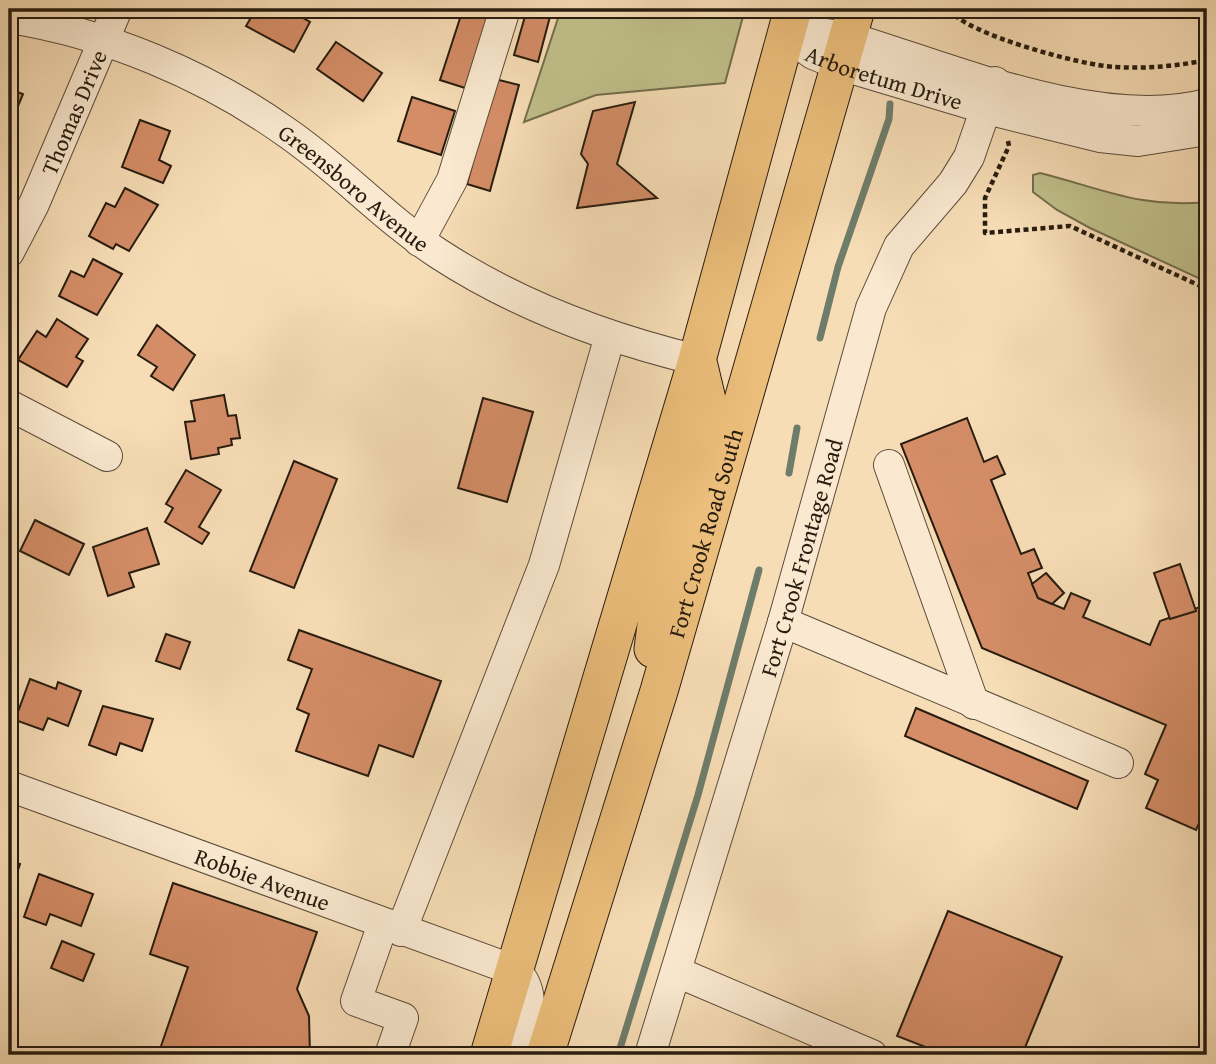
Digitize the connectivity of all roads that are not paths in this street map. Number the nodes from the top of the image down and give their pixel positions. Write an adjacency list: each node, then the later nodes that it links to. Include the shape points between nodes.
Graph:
1 (117, 9): 6 (street, Thomas Drive)
2 (505, 9): 10 (street, via 452,180)
3 (9, 18): 6 (street, Greensboro Avenue)
4 (790, 22): 5 (street, Arboretum Drive, via 817,33); 13 (main road)
5 (848, 37): 7 (street, Arboretum Drive); 19 (main road, Fort Crook Road South)
6 (103, 41): 10 (street, Greensboro Avenue, via 192,77 257,113); 11 (street, Thomas Drive)
7 (991, 95): 8 (street, Arboretum Drive, via 1146,113); 9 (street, Arboretum Drive, via 1100,137 1138,141); 17 (street, Fort Crook Frontage Road, via 969,158 899,246 871,308)
8 (1207, 104)
9 (1207, 130)
10 (419, 241): 12 (street, Greensboro Avenue, via 527,304)
11 (9, 252)
12 (610, 336): 13 (street, Greensboro Avenue); 22 (street, via 544,565)
13 (697, 360): 19 (main road, via 708,420 660,594); 23 (main road)
14 (9, 405): 15 (street)
15 (107, 456)
16 (889, 465): 18 (street)
17 (783, 622): 18 (street); 24 (street, Fort Crook Frontage Road)
18 (974, 704): 20 (street)
19 (650, 720): 28 (main road, Fort Crook Road South)
20 (1118, 763)
21 (9, 786): 22 (street, Robbie Avenue)
22 (392, 928): 23 (street, Robbie Avenue); 25 (street, via 356,1000 403,1018)
23 (516, 971): 26 (main road); 27 (street, via 528,985 529,996)
24 (677, 972): 29 (street, Fort Crook Frontage Road); 30 (street)
25 (390, 1055)
26 (489, 1055)
27 (516, 1055)
28 (545, 1055)
29 (650, 1055)
30 (872, 1055)

